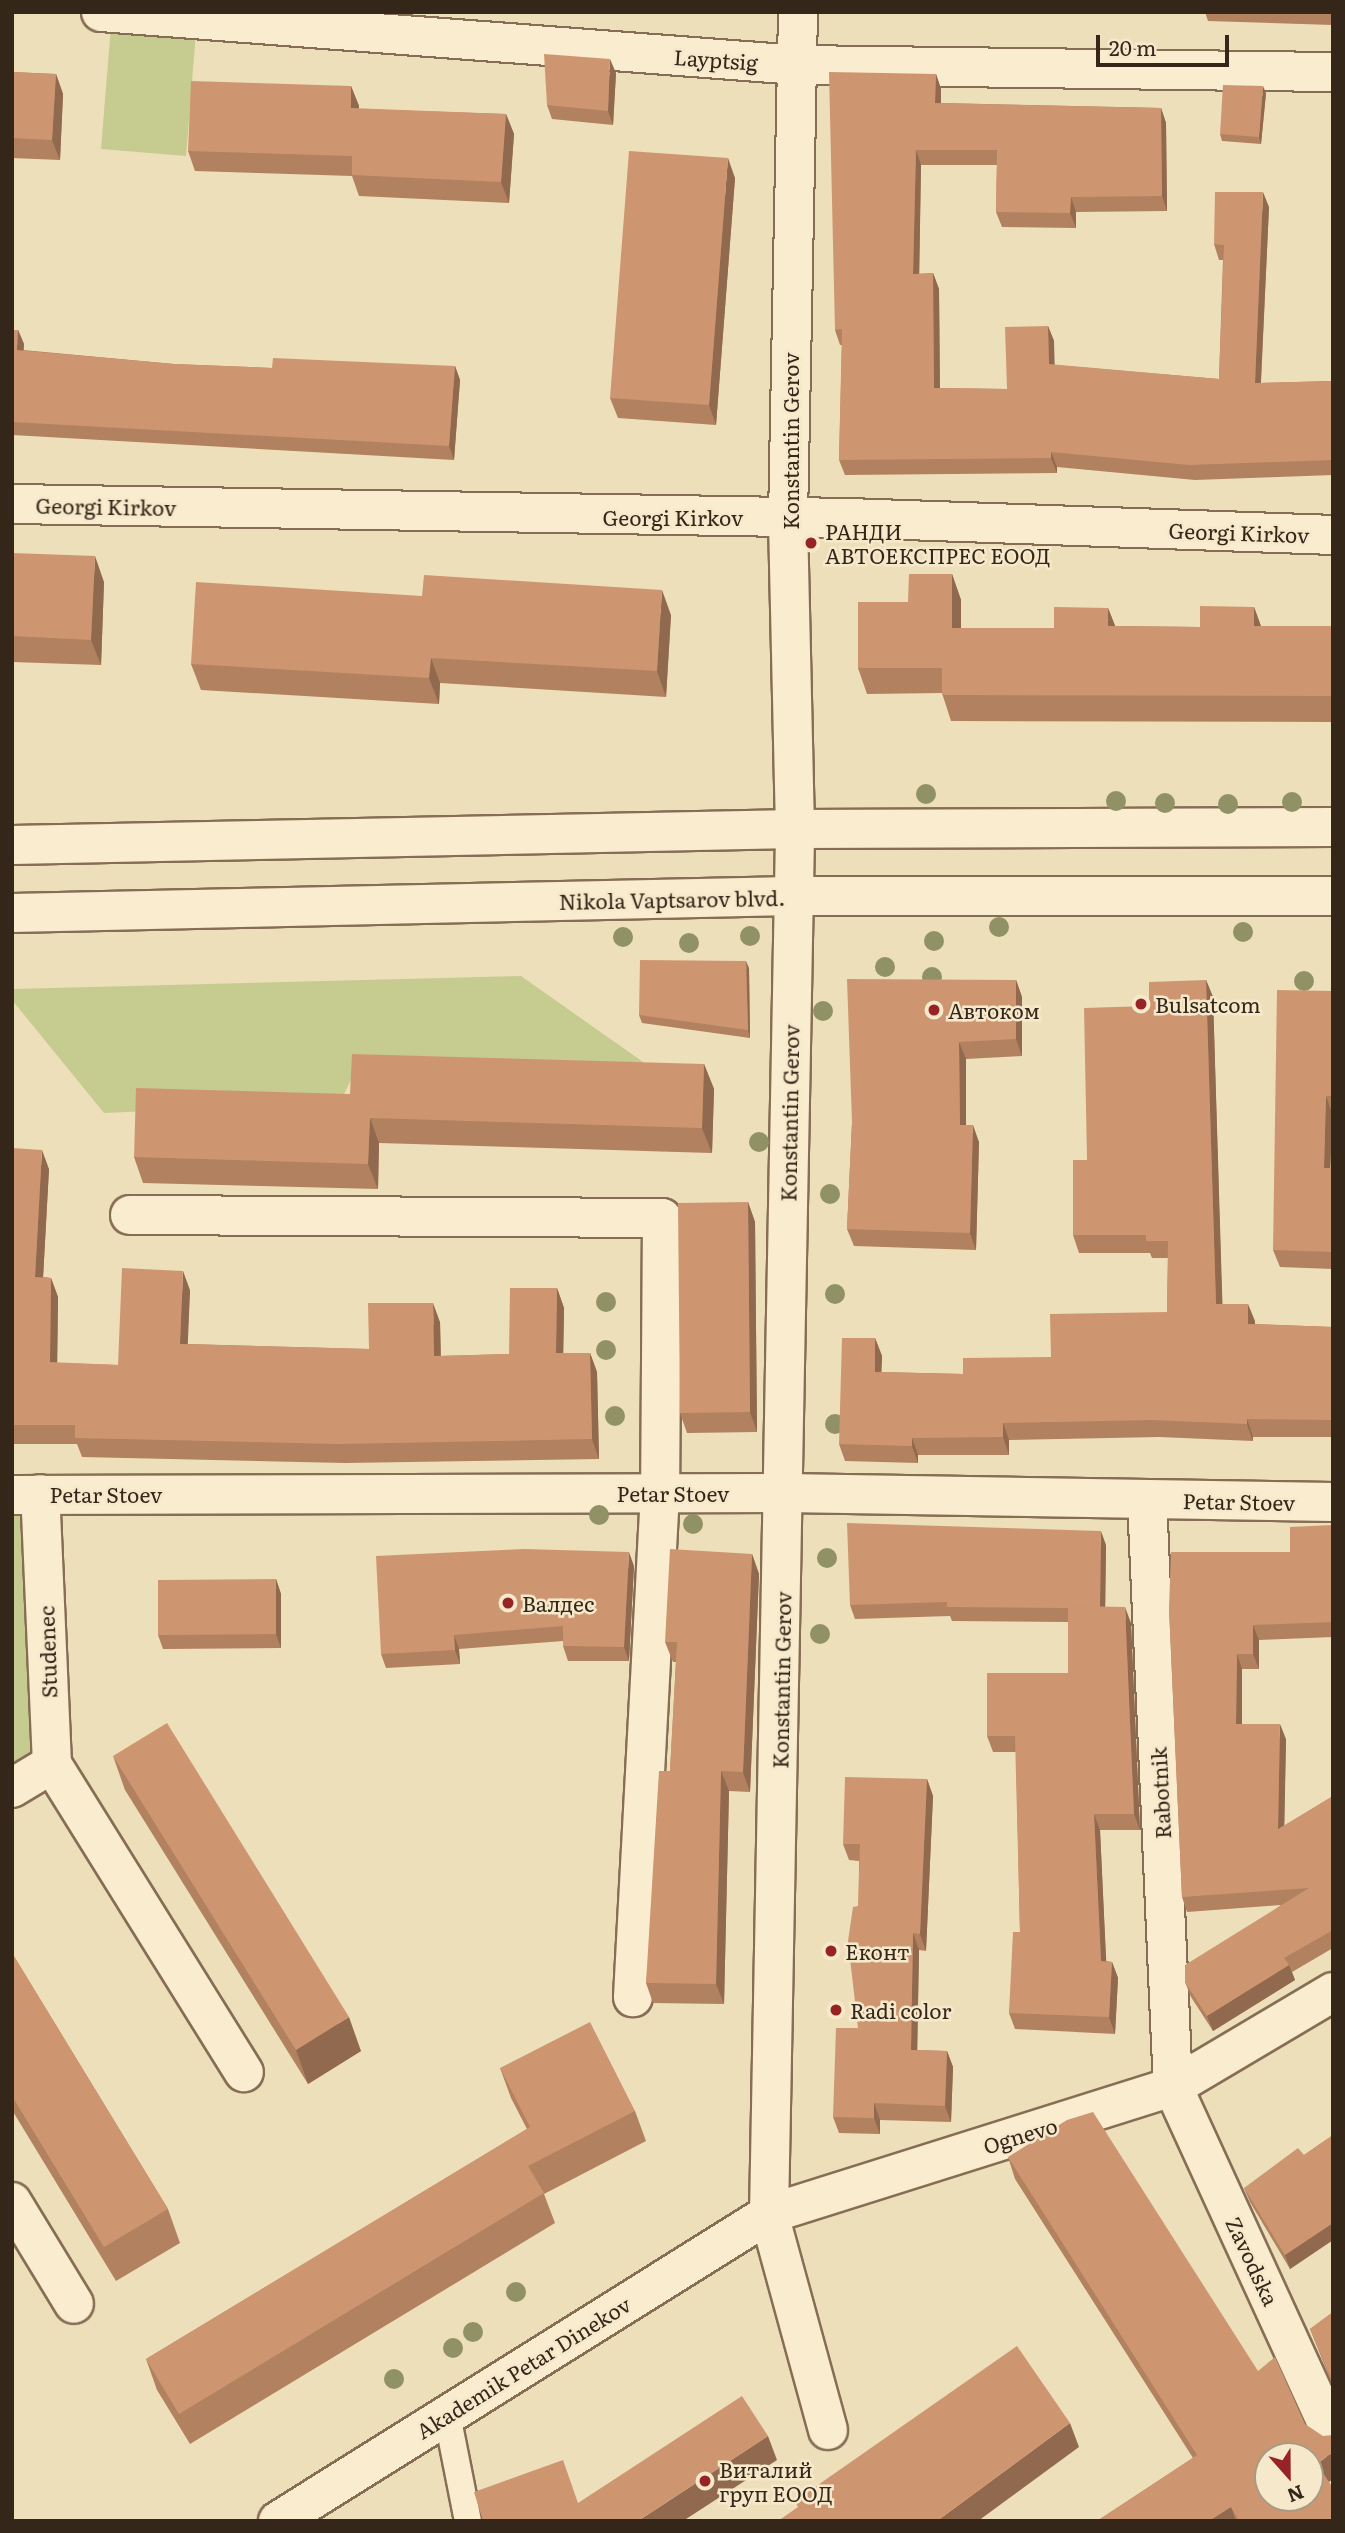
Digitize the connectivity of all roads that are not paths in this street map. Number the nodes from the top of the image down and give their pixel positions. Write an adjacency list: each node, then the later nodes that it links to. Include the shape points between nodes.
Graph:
1 (100, 12): 3 (street, Layptsig)
2 (798, 12): 3 (street, Konstantin Gerov)
3 (797, 65): 4 (street, Layptsig); 6 (street, Konstantin Gerov)
4 (1333, 72)
5 (12, 504): 6 (street, Georgi Kirkov)
6 (788, 518): 7 (street, Georgi Kirkov); 9 (street, Konstantin Gerov)
7 (1333, 535)
8 (1333, 827): 9 (street)
9 (795, 829): 10 (street); 11 (street, Konstantin Gerov)
10 (12, 845)
11 (792, 896): 12 (street, Nikola Vaptsarov blvd.); 13 (street, Nikola Vaptsarov blvd.); 16 (street, Konstantin Gerov)
12 (1333, 896)
13 (12, 913)
14 (130, 1215): 15 (street, via 662,1218)
15 (660, 1493): 16 (street, Petar Stoev); 17 (street, Petar Stoev); 23 (street)
16 (785, 1493): 18 (street, Petar Stoev); 27 (street, Konstantin Gerov)
17 (26, 1494): 20 (street, Studenec)
18 (1147, 1499): 19 (street, Petar Stoev); 25 (street, Rabotnik)
19 (1333, 1502)
20 (52, 1764): 21 (street); 24 (street)
21 (12, 1788)
22 (1333, 1992): 25 (street, Ognevo)
23 (633, 1997)
24 (244, 2072)
25 (1173, 2087): 27 (street, Ognevo); 31 (street, Zavodska)
26 (12, 2202): 28 (street)
27 (769, 2214): 29 (street, Akademik Petar Dinekov); 30 (street, Konstantin Gerov)
28 (74, 2304)
29 (447, 2415): 32 (street, Akademik Petar Dinekov); 33 (lane)
30 (828, 2430)
31 (1333, 2435)
32 (278, 2521)
33 (468, 2521)

